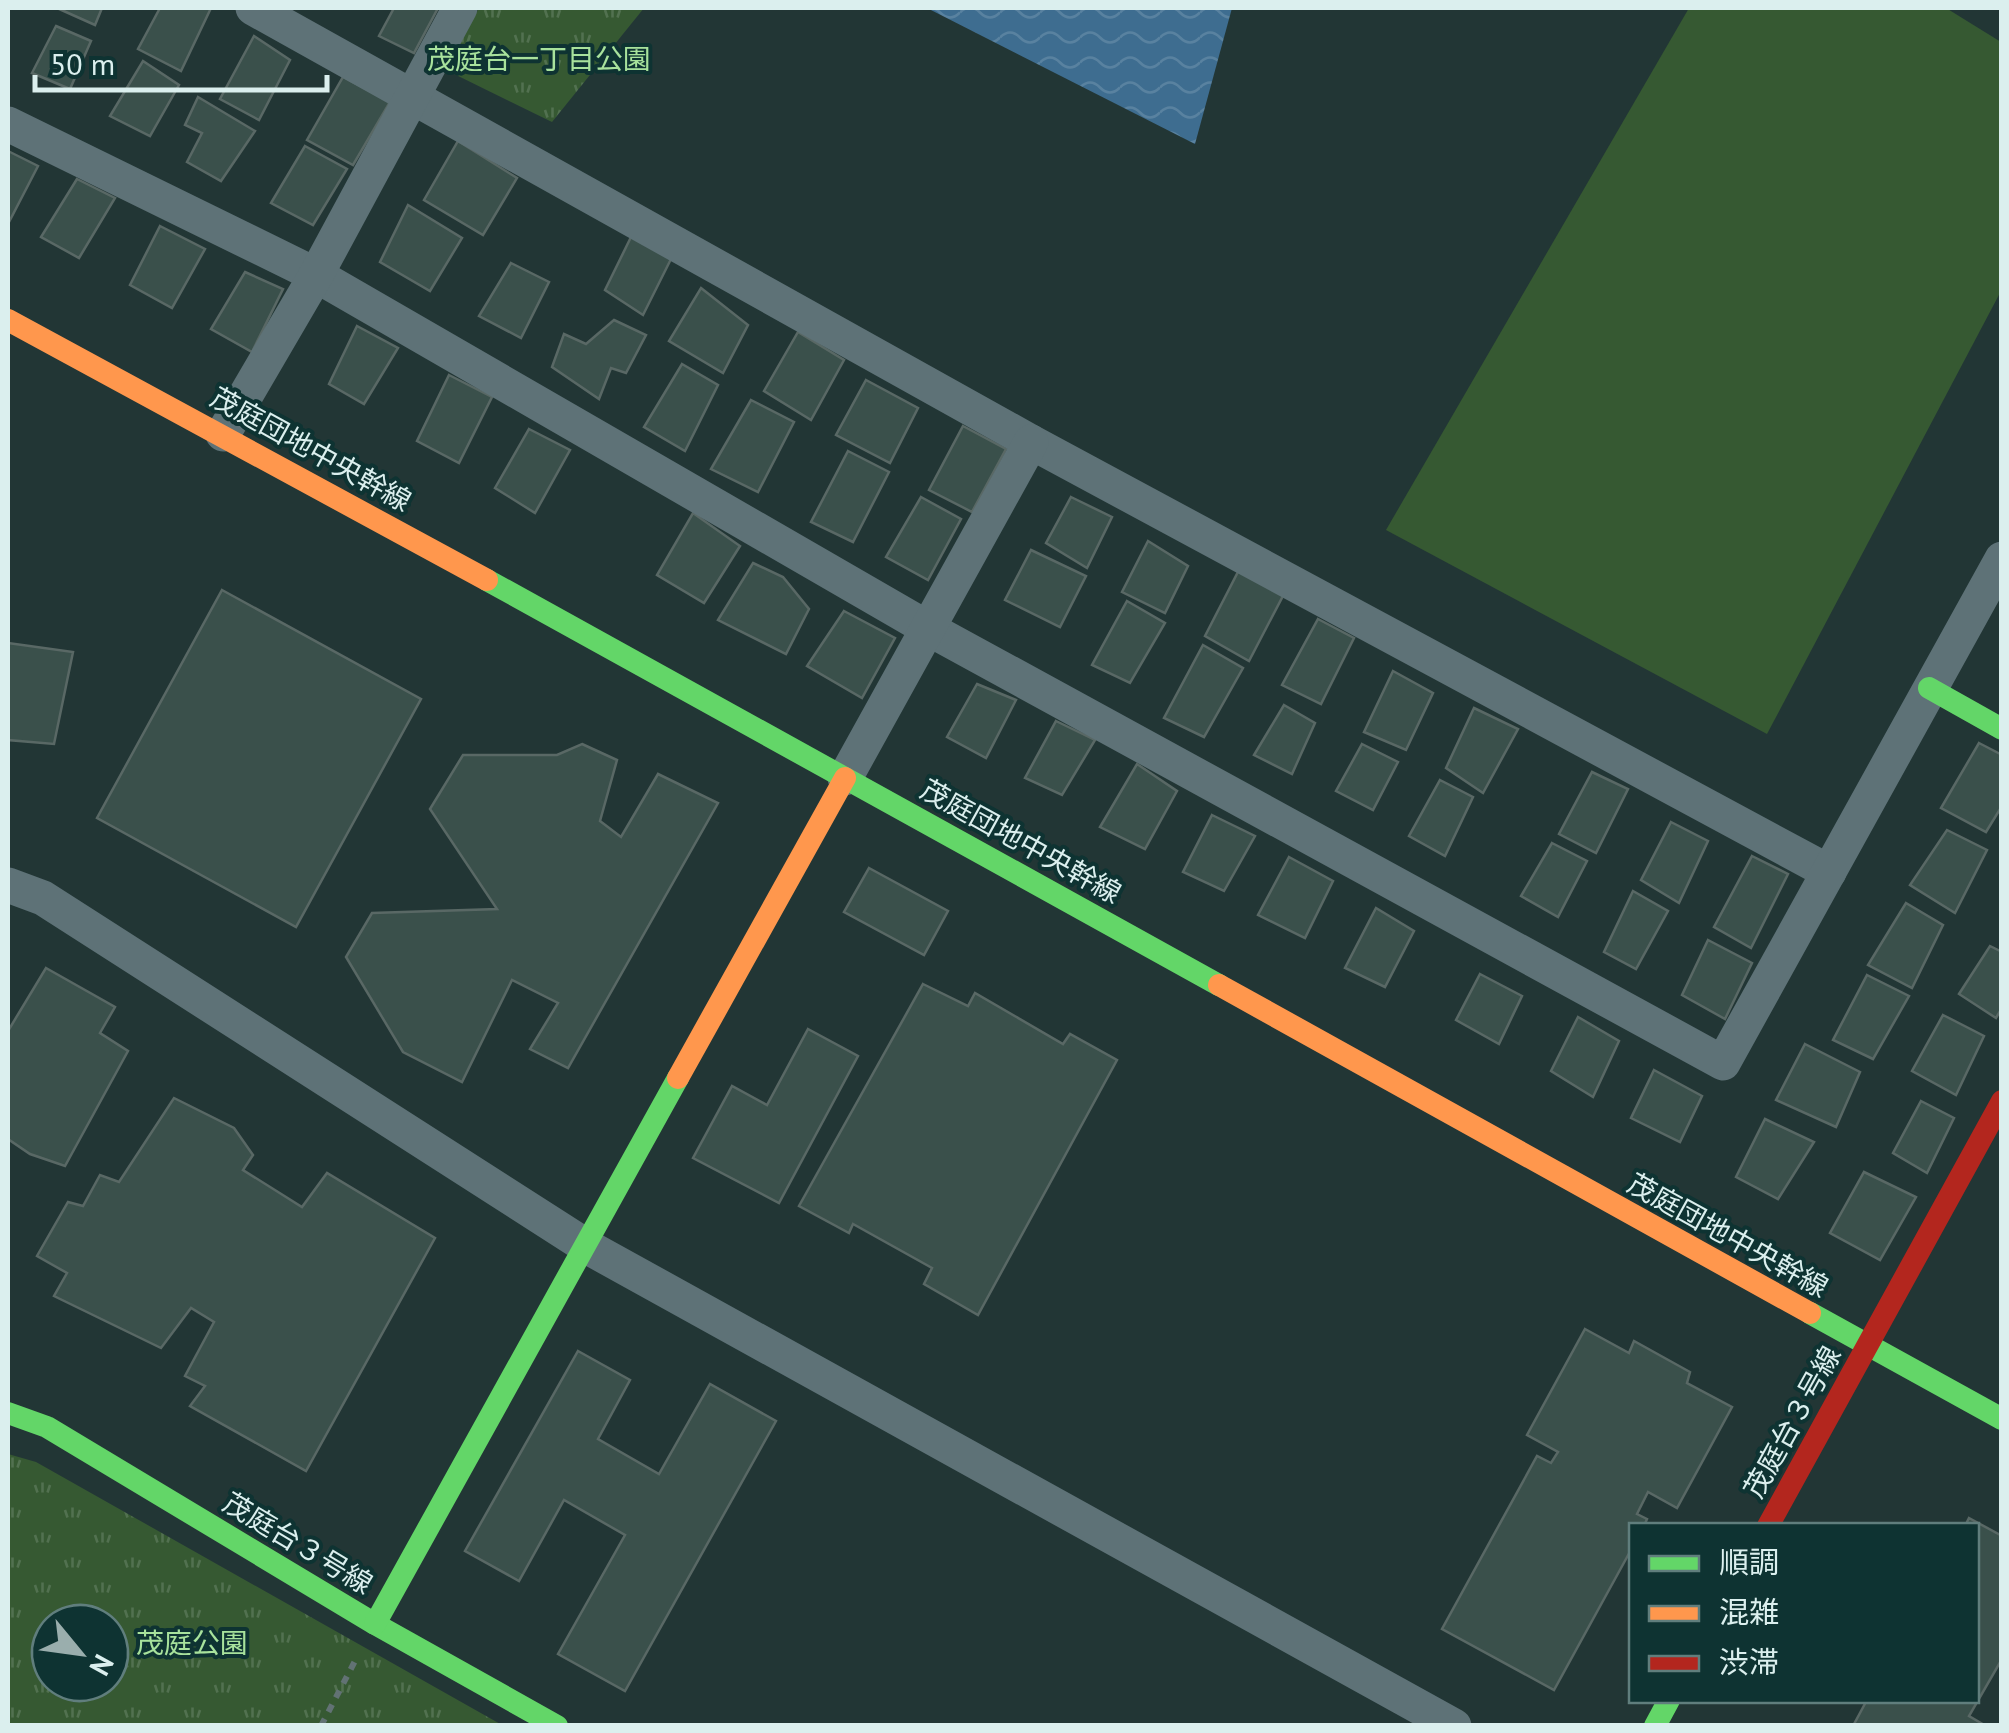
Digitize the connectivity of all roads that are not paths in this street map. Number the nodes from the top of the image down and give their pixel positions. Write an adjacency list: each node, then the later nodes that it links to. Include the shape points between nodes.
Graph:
1 (253, 8): 3 (street)
2 (460, 8): 3 (street)
3 (414, 96): 5 (street); 8 (street)
4 (8, 124): 5 (street)
5 (316, 275): 7 (street); 10 (street)
6 (8, 320): 7 (street, 茂庭団地中央幹線)
7 (223, 434): 13 (street, 茂庭団地中央幹線)
8 (1030, 442): 10 (street); 14 (street)
9 (2002, 559): 11 (street)
10 (929, 629): 13 (street); 14 (street, via 1723,1063)
11 (1929, 688): 12 (street); 14 (street)
12 (2002, 729)
13 (844, 778): 17 (street); 18 (street, 茂庭団地中央幹線)
14 (1829, 872)
15 (8, 885): 17 (street, via 42,898)
16 (2002, 1101): 18 (street, 茂庭台３号線)
17 (586, 1246): 22 (street); 25 (street)
18 (1868, 1347): 20 (street, 茂庭団地中央幹線); 21 (street, 茂庭台３号線)
19 (8, 1413): 22 (street, 茂庭台３号線, via 47,1427)
20 (2002, 1420)
21 (1770, 1523)
22 (374, 1624): 24 (street, 茂庭台３号線)
23 (1667, 1703): 26 (street)
24 (557, 1726)
25 (1454, 1726)
26 (1655, 1726)

